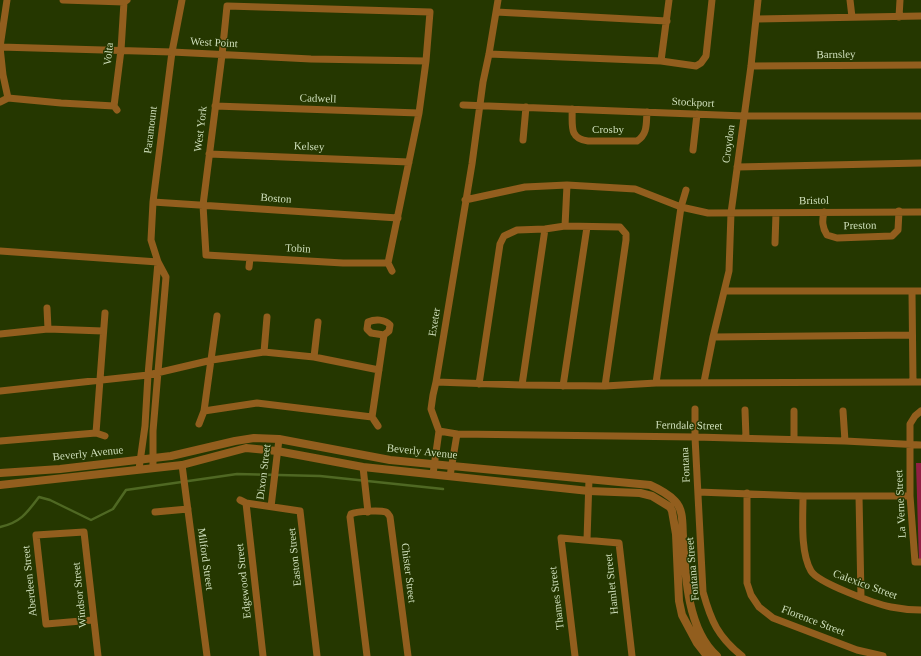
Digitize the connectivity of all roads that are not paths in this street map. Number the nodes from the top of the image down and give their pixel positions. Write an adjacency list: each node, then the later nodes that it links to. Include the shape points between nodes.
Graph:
1 (7, 0): 17 (street)
2 (63, 0): 10 (street)
3 (182, 0): 19 (street, Paramount)
4 (498, 0): 11 (street, Exeter)
5 (669, 0): 16 (street)
6 (712, 0): 23 (street, via 706,56 701,63 692,66)
7 (758, 0): 15 (street, Croydon)
8 (850, 0): 13 (street)
9 (900, 0): 14 (street)
10 (125, 1): 18 (street, Volta)
11 (496, 12): 16 (street); 20 (street, Exeter)
12 (921, 16): 14 (street)
13 (852, 17): 14 (street); 15 (street)
14 (899, 17)
15 (757, 19): 25 (street, Croydon)
16 (667, 21): 23 (street)
17 (0, 47): 18 (street, West Point); 26 (street)
18 (121, 50): 19 (street, West Point); 26 (street, Volta, via 115,108)
19 (172, 52): 21 (street, West Point); 47 (street, Paramount)
20 (489, 54): 23 (street); 29 (street, Exeter)
21 (222, 55): 22 (street, West Point); 22 (street, West York, via 227,6 433,10); 30 (street, West York)
22 (426, 61): 34 (street)
23 (661, 61)
24 (921, 65): 25 (street, Barnsley)
25 (751, 66): 36 (street, Croydon)
26 (8, 98): 27 (street)
27 (0, 102)
28 (463, 105): 29 (street, Stockport)
29 (480, 105): 31 (street, Stockport); 46 (street, Exeter)
30 (215, 106): 34 (street, Cadwell); 40 (street, West York)
31 (526, 107): 32 (street, Stockport); 38 (street)
32 (572, 109): 33 (street, Stockport); 33 (street, Crosby, via 573,132 577,138 588,141 637,141 646,132)
33 (647, 112): 35 (street, Stockport)
34 (419, 113): 41 (street)
35 (697, 114): 36 (street, Stockport); 39 (street)
36 (744, 116): 37 (street, Stockport); 43 (street, Croydon)
37 (921, 116)
38 (523, 140)
39 (693, 150)
40 (209, 154): 41 (street, Kelsey); 48 (street, West York)
41 (409, 162): 55 (street)
42 (921, 163): 43 (street)
43 (737, 166): 53 (street, Croydon)
44 (568, 185): 46 (street, Bristol, via 525,187); 49 (street, Bristol, via 635,189); 56 (street)
45 (686, 190): 49 (street)
46 (465, 200): 93 (street, Exeter)
47 (153, 202): 48 (street, Boston); 65 (street, Paramount, via 151,240)
48 (203, 205): 55 (street, Boston); 61 (street, West York)
49 (681, 207): 53 (street, Bristol, via 708,213); 97 (street)
50 (899, 211): 51 (street, Bristol); 51 (street, Preston, via 898,230 892,236 837,238 827,235 823,228); 52 (street, Bristol)
51 (824, 212): 54 (street, Bristol)
52 (921, 212)
53 (731, 213): 54 (street, Bristol); 72 (street, Croydon, via 729,271)
54 (776, 213): 59 (street)
55 (398, 218): 67 (street)
56 (565, 226): 57 (street); 58 (street)
57 (587, 227): 100 (street); 101 (street, via 620,227 626,234)
58 (545, 229): 98 (street, via 517,230 504,236 500,244); 99 (street)
59 (776, 244)
60 (0, 251): 65 (street)
61 (206, 255): 62 (street, Tobin); 64 (street)
62 (250, 258): 63 (street, Tobin); 68 (street)
63 (296, 260): 66 (street, Tobin); 69 (street)
64 (200, 261)
65 (158, 262): 90 (street, Paramount, via 166,277); 91 (street)
66 (343, 262): 67 (street, Tobin); 70 (street)
67 (388, 264): 71 (street)
68 (249, 267)
69 (295, 268)
70 (342, 271)
71 (392, 271)
72 (725, 291): 74 (street); 85 (street, Croydon)
73 (921, 291): 74 (street)
74 (912, 292): 83 (street)
75 (47, 308): 80 (street)
76 (105, 312): 81 (street)
77 (217, 316): 88 (street)
78 (267, 317): 86 (street)
79 (318, 322): 87 (street)
80 (48, 329): 81 (street); 82 (street)
81 (103, 331): 92 (street)
82 (0, 334)
83 (912, 335): 85 (street); 95 (street)
84 (384, 336): 89 (street)
85 (713, 337): 94 (street, Croydon)
86 (264, 352): 87 (street); 88 (street)
87 (314, 357): 89 (street)
88 (212, 360): 90 (street); 106 (street)
89 (379, 370): 109 (street)
90 (159, 371): 91 (street); 125 (street, Paramount)
91 (148, 375): 92 (street); 126 (street, via 145,426)
92 (99, 381): 102 (street); 112 (street)
93 (436, 382): 98 (street); 113 (street, Exeter, via 431,409)
94 (704, 382): 95 (street); 97 (street)
95 (913, 382): 96 (street)
96 (921, 382)
97 (656, 383): 101 (street)
98 (479, 384): 99 (street)
99 (522, 385): 100 (street)
100 (563, 386): 101 (street)
101 (605, 386)
102 (0, 391)
103 (695, 409): 116 (street, Fontana)
104 (745, 410): 117 (street)
105 (843, 410): 121 (street)
106 (204, 411): 109 (street, via 257,403); 110 (street)
107 (794, 411): 119 (street)
108 (921, 411): 123 (street, La Verne Street, via 910,424)
109 (372, 417): 111 (street)
110 (199, 424)
111 (378, 426)
112 (96, 432): 115 (street); 120 (street)
113 (439, 432): 114 (street, Ferndale Street); 127 (street)
114 (457, 434): 116 (street, Ferndale Street); 129 (street)
115 (105, 436)
116 (696, 437): 117 (street, Ferndale Street); 139 (street, Fontana)
117 (746, 438): 119 (street, Ferndale Street)
118 (279, 439): 124 (street, Dixon Street); 125 (street, Beverly Avenue, via 235,440); 127 (street, Beverly Avenue, via 390,460)
119 (794, 439): 121 (street, Ferndale Street)
120 (0, 441)
121 (845, 441): 123 (street, Ferndale Street)
122 (921, 444): 123 (street, Ferndale Street)
123 (910, 445): 143 (street, La Verne Street)
124 (277, 451): 128 (street, Beverly Avenue, via 246,448); 132 (street, Beverly Avenue); 145 (street, Dixon Street)
125 (153, 458): 126 (street, Beverly Avenue); 130 (street, Paramount)
126 (139, 459): 131 (street); 133 (street, Beverly Avenue, via 60,469)
127 (434, 464): 129 (street, Beverly Avenue); 134 (street)
128 (182, 465): 130 (street, Beverly Avenue); 146 (street, Milford Street)
129 (451, 466): 135 (street); 136 (street, Beverly Avenue)
130 (153, 468): 131 (street, Beverly Avenue)
131 (139, 469): 137 (street, Beverly Avenue)
132 (364, 471): 134 (street, Beverly Avenue); 148 (street)
133 (0, 473)
134 (432, 474): 135 (street, Beverly Avenue)
135 (450, 476): 138 (street, Beverly Avenue)
136 (589, 479): 138 (street); 165 (street, Beverly Avenue, via 650,485 676,502 682,519 690,606 703,638)
137 (0, 484)
138 (589, 490): 151 (street); 164 (street, Beverly Avenue, via 640,493 652,496 670,506 675,522 682,615)
139 (698, 492): 140 (street); 166 (street, Fontana Street, via 703,592 716,628 727,643)
140 (747, 493): 141 (street); 167 (street, Florence Street, via 747,584 759,607 772,618 857,650)
141 (803, 496): 142 (street); 153 (street, Calexico Street, via 806,557 811,572 832,586)
142 (858, 496): 143 (street); 153 (street)
143 (910, 496): 152 (street, La Verne Street)
144 (243, 502): 145 (street, Easton Street); 158 (street, Edgewood Street)
145 (271, 507): 159 (street, Easton Street, via 302,510)
146 (188, 509): 147 (street); 157 (street, Milford Street)
147 (155, 512)
148 (368, 512): 160 (street, Chister Street, via 354,513 350,517); 161 (street, Chister Street, via 383,512 390,517)
149 (84, 532): 155 (street, Windsor Street); 155 (street, Aberdeen Street, via 36,535 46,624)
150 (561, 538): 151 (street, Hamlet Street); 162 (street, Thames Street)
151 (587, 540): 163 (street, Hamlet Street, via 619,543)
152 (918, 562)
153 (862, 597): 154 (street, Calexico Street, via 890,607)
154 (921, 610)
155 (93, 620): 156 (street, Windsor Street)
156 (98, 656)
157 (207, 656)
158 (263, 656)
159 (317, 656)
160 (367, 656)
161 (408, 656)
162 (575, 656)
163 (632, 656)
164 (707, 656)
165 (718, 656)
166 (742, 656)
167 (882, 656)

